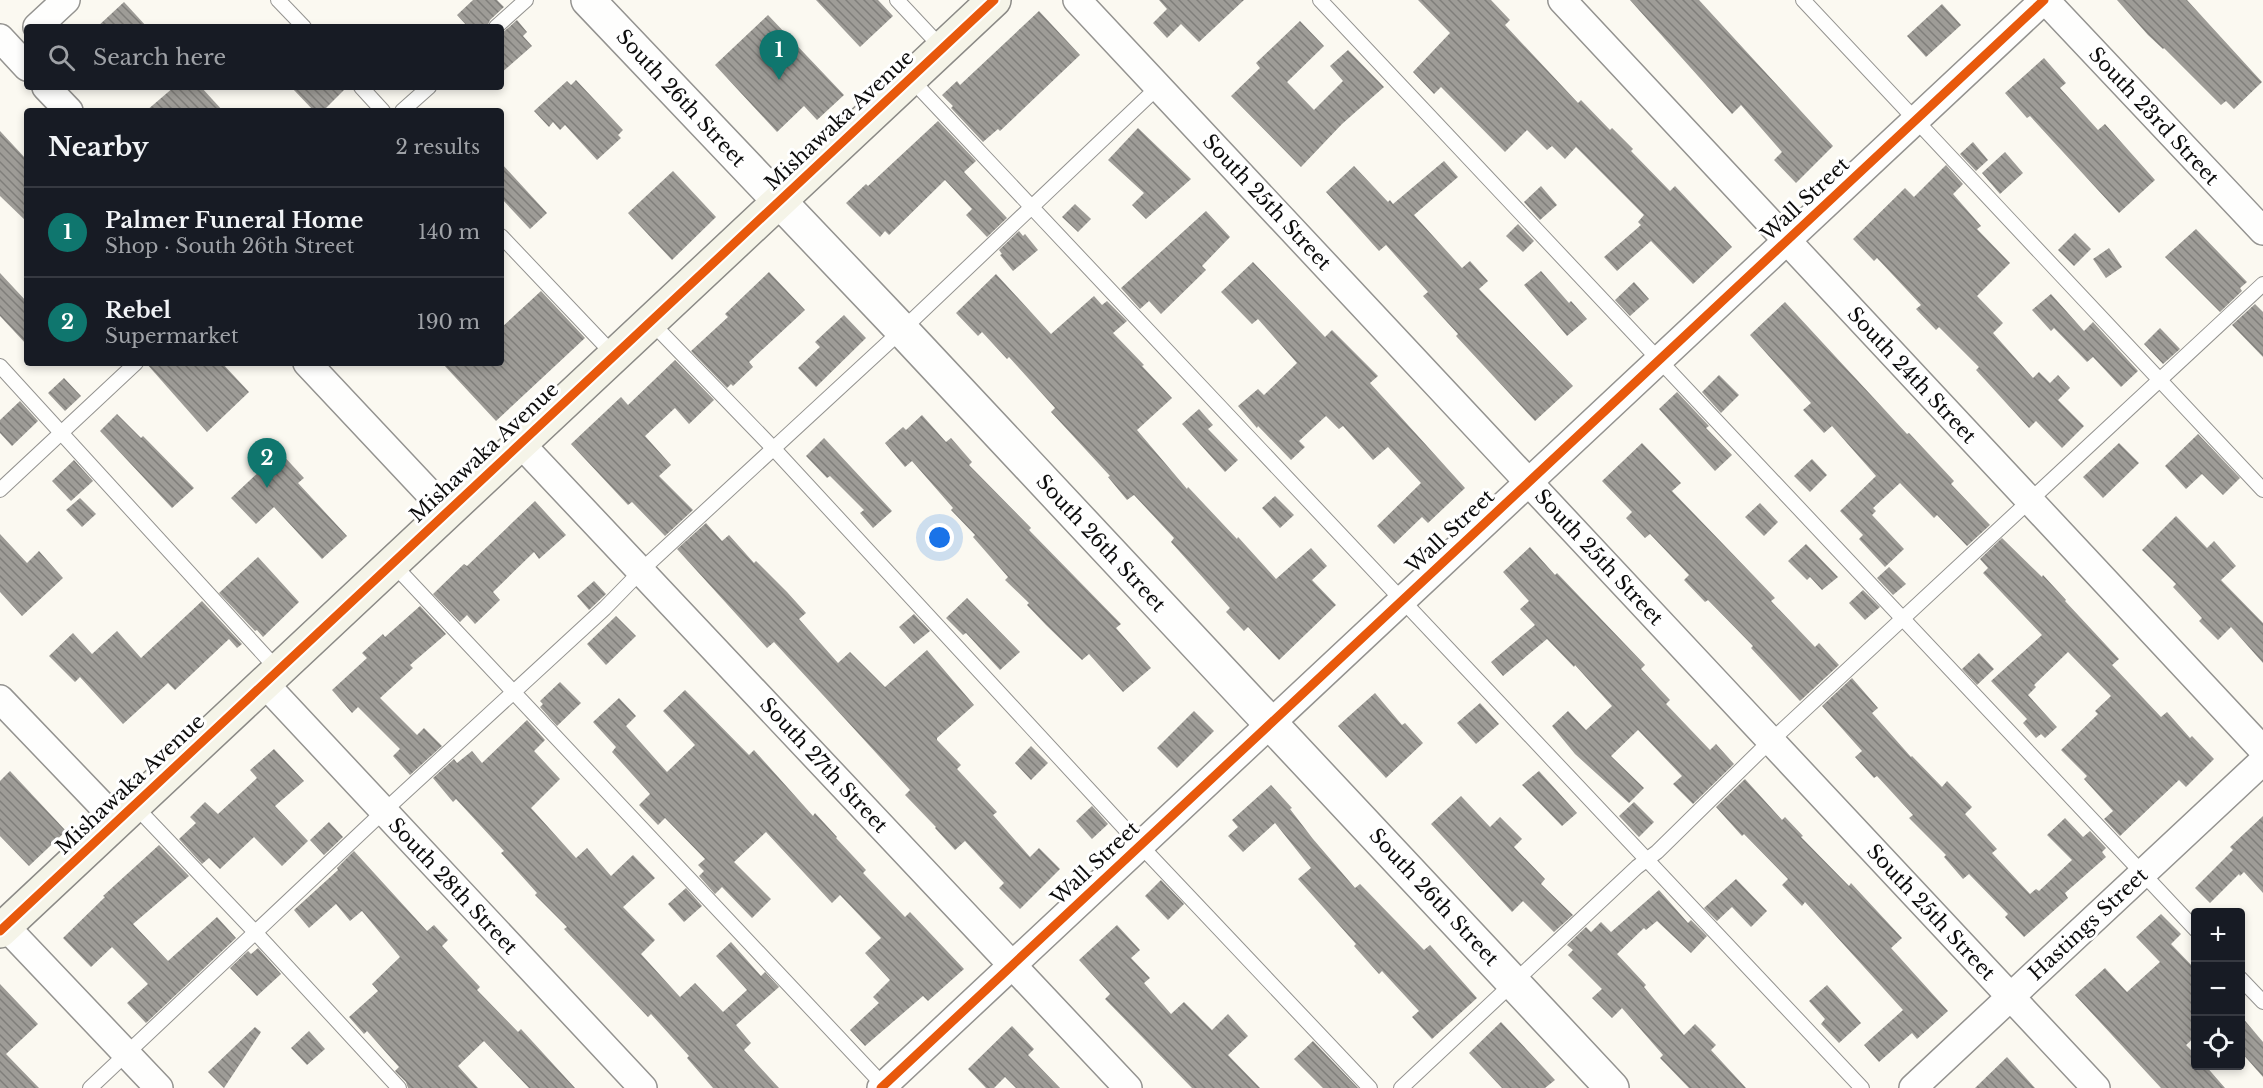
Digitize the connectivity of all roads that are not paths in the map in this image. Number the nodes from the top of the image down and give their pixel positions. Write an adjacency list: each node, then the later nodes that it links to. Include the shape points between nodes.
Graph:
1 (66, 0): 12 (street)
2 (278, 0): 13 (lane)
3 (526, 0): 14 (lane)
4 (588, 0): 25 (street, South 26th Street)
5 (897, 0): 15 (lane)
6 (994, 0): 15 (main road, Mishawaka Avenue)
7 (1077, 0): 17 (street, South 25th Street)
8 (1320, 0): 34 (lane)
9 (1562, 0): 29 (street, South 24th Street)
10 (1803, 0): 24 (lane)
11 (2045, 0): 24 (street, Wall Street); 27 (street, South 23rd Street)
12 (40, 24)
13 (301, 24)
14 (499, 24)
15 (942, 48): 16 (main road, Mishawaka Avenue)
16 (910, 78): 25 (main road, Mishawaka Avenue); 26 (lane)
17 (1158, 87): 26 (lane); 42 (street, South 25th Street)
18 (49, 90): 21 (street)
19 (364, 90): 22 (lane)
20 (426, 90): 23 (lane)
21 (66, 108)
22 (380, 108)
23 (405, 108)
24 (1915, 120): 29 (street, Wall Street); 38 (lane)
25 (779, 201): 31 (main road, Mishawaka Avenue); 32 (street, South 26th Street)
26 (1031, 206): 32 (lane); 49 (lane)
27 (2263, 231)
28 (504, 239): 33 (lane)
29 (1787, 241): 34 (street, Wall Street); 45 (street, South 24th Street)
30 (2263, 284): 38 (lane)
31 (650, 321): 33 (main road, Mishawaka Avenue); 41 (lane)
32 (902, 330): 41 (lane); 54 (street, South 26th Street)
33 (614, 355): 40 (main road, Mishawaka Avenue)
34 (1659, 360): 42 (street, Wall Street); 50 (lane)
35 (0, 366): 39 (lane)
36 (133, 366): 39 (lane)
37 (311, 366): 46 (street)
38 (2159, 380): 44 (lane); 45 (lane)
39 (61, 432): 43 (lane); 51 (lane)
40 (520, 443): 46 (main road, Mishawaka Avenue); 48 (street, South 27th Street)
41 (774, 449): 48 (lane); 60 (lane)
42 (1529, 482): 49 (street, Wall Street); 55 (street, South 25th Street)
43 (0, 490)
44 (2263, 490)
45 (2030, 500): 50 (lane); 56 (street, South 24th Street)
46 (447, 512): 47 (main road, Mishawaka Avenue)
47 (392, 563): 51 (main road, Mishawaka Avenue); 52 (lane)
48 (642, 571): 52 (lane); 66 (street, South 27th Street)
49 (1402, 600): 54 (street, Wall Street); 61 (lane)
50 (1903, 619): 55 (lane); 62 (lane)
51 (271, 676): 58 (street, South 28th Street); 59 (main road, Mishawaka Avenue)
52 (513, 693): 58 (lane); 72 (lane)
53 (0, 699): 59 (street)
54 (1270, 723): 60 (street, Wall Street); 68 (street, South 26th Street)
55 (1771, 742): 61 (lane); 69 (street, South 25th Street)
56 (2263, 750)
57 (2263, 761): 62 (street, Hastings Street)
58 (383, 812): 65 (lane); 76 (street, South 28th Street)
59 (126, 813): 64 (main road, Mishawaka Avenue); 65 (lane)
60 (1140, 845): 66 (street, Wall Street); 78 (lane)
61 (1647, 859): 68 (lane); 81 (lane)
62 (2142, 874): 63 (lane); 69 (street, Hastings Street)
63 (2191, 925)
64 (3, 928): 71 (street)
65 (255, 932): 71 (lane); 75 (lane)
66 (1012, 966): 72 (street, Wall Street); 77 (street, South 27th Street)
67 (2245, 982): 70 (lane)
68 (1515, 983): 79 (lane); 80 (street, South 26th Street)
69 (2010, 996): 82 (street, Hastings Street); 83 (street, South 25th Street)
70 (2263, 1002)
71 (126, 1053): 73 (lane); 74 (street)
72 (883, 1087)
73 (90, 1088)
74 (159, 1088)
75 (399, 1088)
76 (643, 1088)
77 (1128, 1088)
78 (1370, 1088)
79 (1401, 1088)
80 (1612, 1088)
81 (1863, 1088)
82 (1913, 1088)
83 (2096, 1088)

